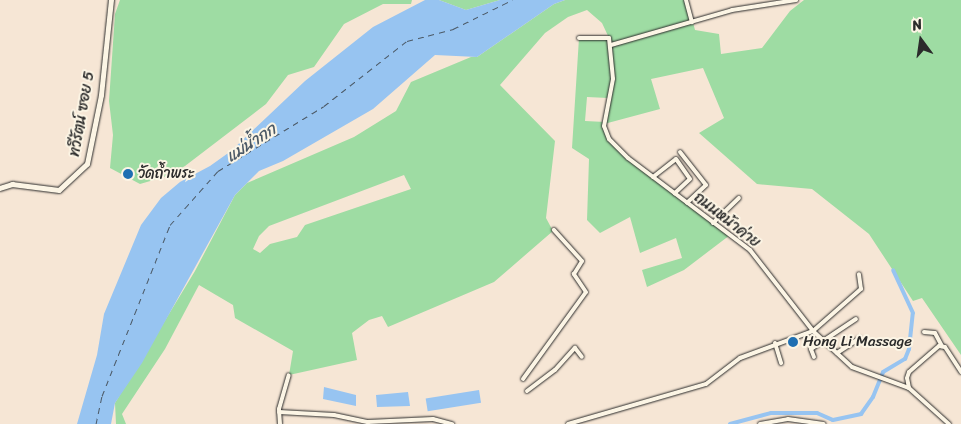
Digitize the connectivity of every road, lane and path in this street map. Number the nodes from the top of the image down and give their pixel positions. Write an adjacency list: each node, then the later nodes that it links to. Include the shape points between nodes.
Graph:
1 (111, 0): 9 (street, ทวีรัตน์ ซอย 5, via 101,95 87,164 59,190 12,184)
2 (686, 0): 4 (street)
3 (796, 0): 4 (street, via 750,6)
4 (692, 22): 6 (street)
5 (579, 38): 6 (street, via 609,38)
6 (611, 45): 8 (street, ถนนหน้าค่าย, via 613,79 604,126 609,139)
7 (680, 152): 12 (street, via 706,185)
8 (653, 176): 10 (street, ถนนหน้าค่าย); 10 (street, via 676,160 690,179)
9 (0, 188)
10 (675, 193): 12 (street, ถนนหน้าค่าย)
11 (739, 198): 13 (street)
12 (687, 203): 13 (street, ถนนหน้าค่าย)
13 (713, 223): 17 (street, ถนนหน้าค่าย, via 750,250)
14 (554, 230): 29 (street, via 582,261 574,274 586,292)
15 (859, 274): 17 (street, via 861,289)
16 (856, 319): 20 (street)
17 (814, 331): 20 (street, ถนนหน้าค่าย); 21 (street)
18 (924, 332): 22 (street, via 934,333)
19 (860, 338): 23 (street)
20 (825, 342): 23 (street, ถนนหน้าค่าย); 25 (street, via 811,349)
21 (775, 343): 26 (street); 35 (street, via 740,358 706,384)
22 (942, 346): 27 (street); 30 (street, via 909,372)
23 (837, 353): 30 (street, ถนนหน้าค่าย, via 852,367)
24 (582, 357): 31 (street, via 575,348 555,370)
25 (814, 357)
26 (781, 363)
27 (961, 372)
28 (289, 375): 32 (street)
29 (524, 379)
30 (909, 388): 38 (street, ถนนหน้าค่าย)
31 (527, 391)
32 (279, 412): 33 (street); 34 (street, via 334,415 368,422 433,418)
33 (280, 424)
34 (452, 424)
35 (568, 424)
36 (760, 424): 37 (street, via 788,419)
37 (824, 424)
38 (949, 424)

